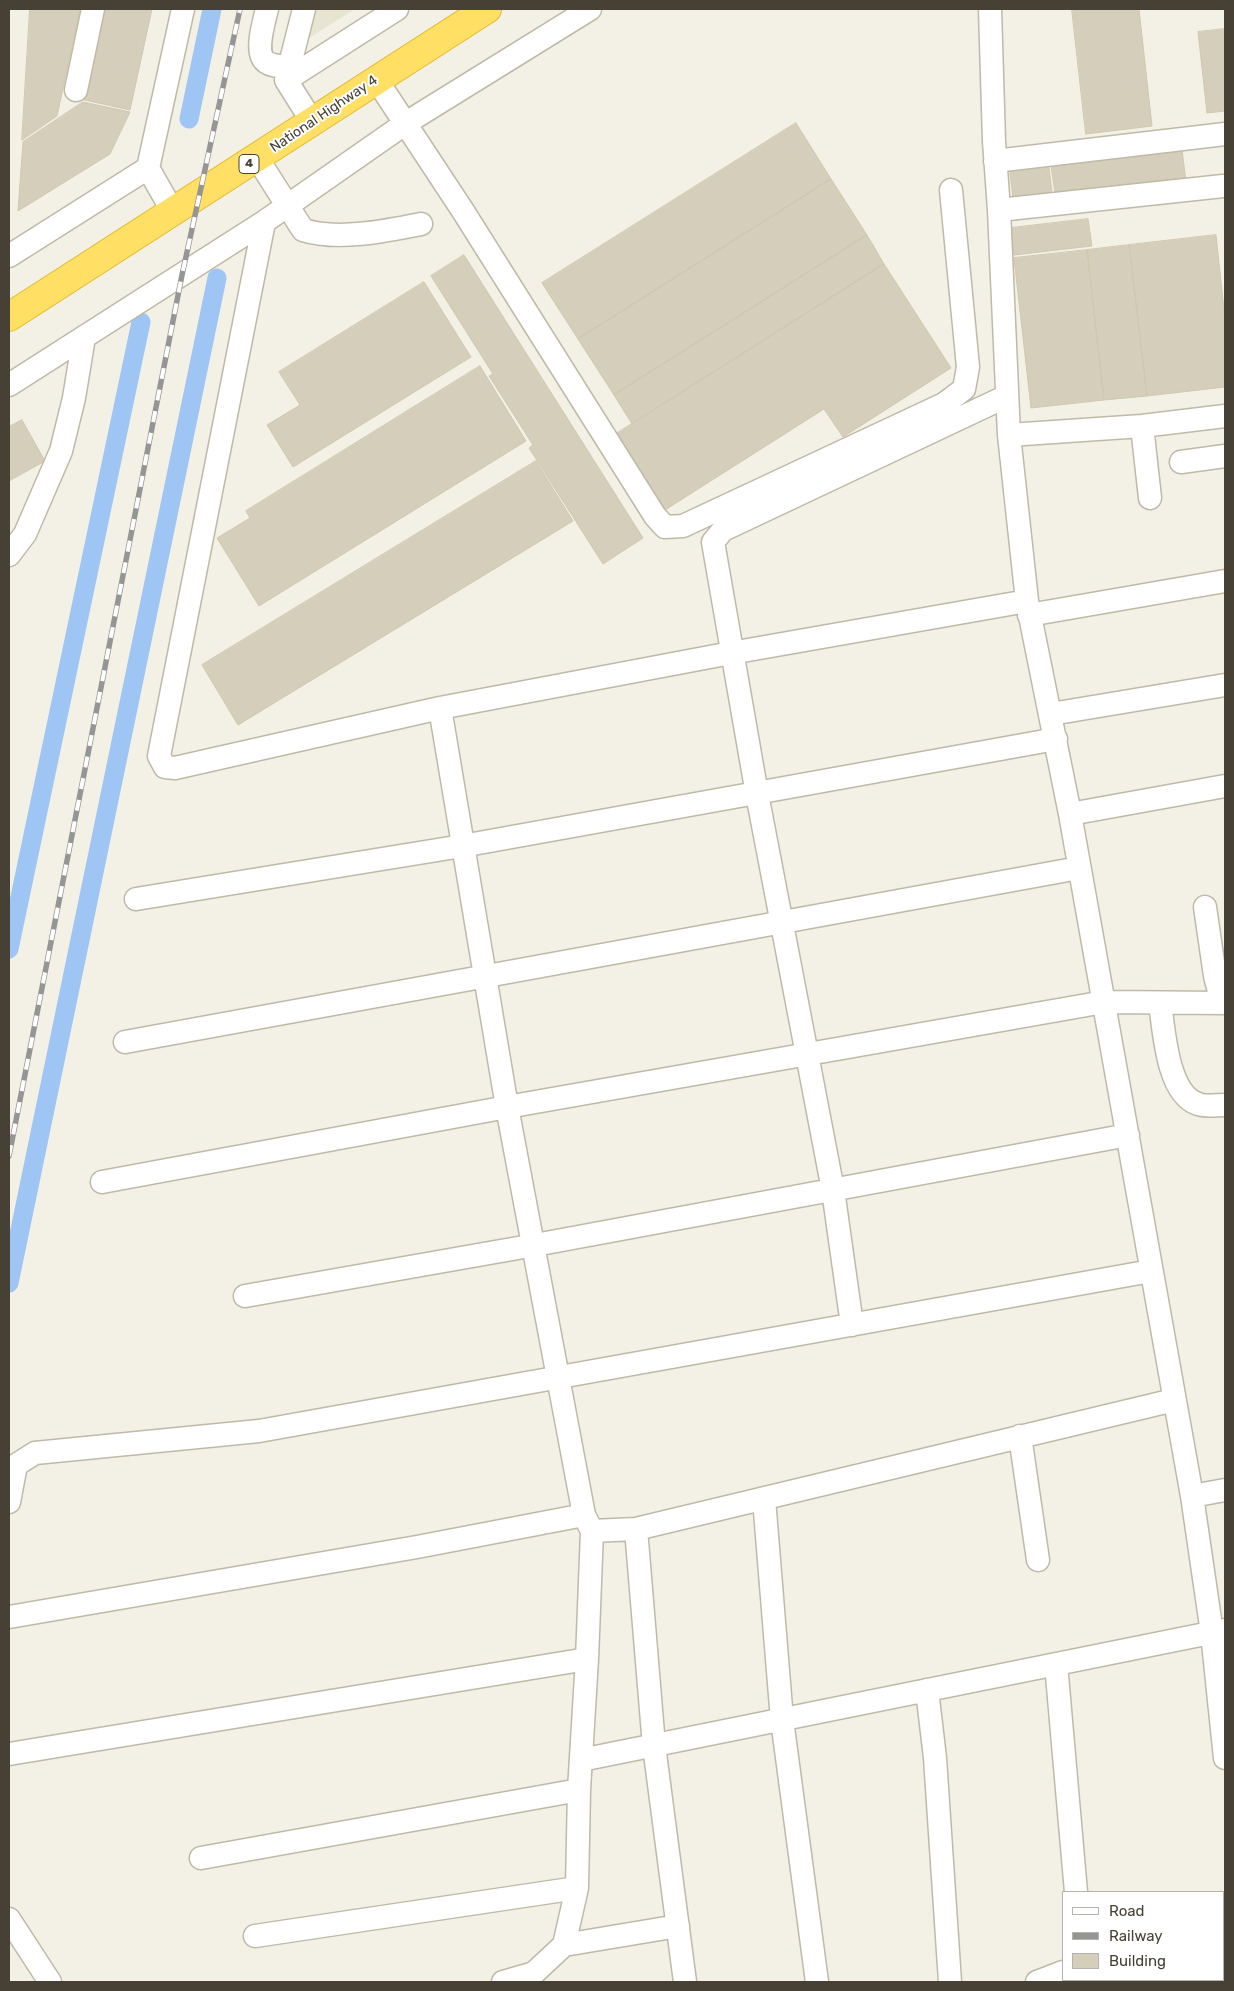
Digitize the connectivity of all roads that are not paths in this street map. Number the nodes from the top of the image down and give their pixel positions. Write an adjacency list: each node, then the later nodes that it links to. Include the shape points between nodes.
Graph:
1 (93, 9): 11 (street)
2 (182, 9): 17 (street)
3 (267, 9): 9 (street, via 260,52 265,61)
4 (304, 9): 9 (street)
5 (397, 9): 9 (street)
6 (487, 9): 10 (highway, National Highway 4 / 4)
7 (590, 9): 13 (street)
8 (990, 9): 16 (street)
9 (288, 74): 12 (street)
10 (376, 79): 12 (highway, National Highway 4 / 4); 13 (street)
11 (76, 90)
12 (313, 123): 15 (highway, National Highway 4 / 4)
13 (406, 123): 19 (street, via 665,527 683,526 944,404 964,389 968,366); 20 (street)
14 (1225, 134): 16 (street)
15 (257, 158): 20 (street); 22 (highway, National Highway 4 / 4)
16 (995, 161): 21 (street)
17 (148, 168): 22 (street); 25 (street)
18 (1223, 186): 21 (street)
19 (951, 190)
20 (287, 206): 23 (street); 24 (street, via 303,230 316,234 373,232)
21 (1000, 210): 29 (street)
22 (173, 212): 26 (highway, National Highway 4 / 4)
23 (264, 222): 27 (street); 41 (street, via 159,756 165,767 175,768)
24 (421, 224)
25 (9, 256)
26 (9, 317)
27 (84, 337): 28 (street); 36 (street, via 61,451 25,534)
28 (9, 385)
29 (1007, 396): 32 (street); 39 (street, via 723,530 713,542)
30 (1225, 416): 31 (street)
31 (1142, 426): 32 (street); 35 (street)
32 (1009, 435): 38 (street)
33 (1225, 456): 34 (street)
34 (1181, 462)
35 (1150, 498)
36 (9, 555)
37 (1225, 581): 38 (street)
38 (1028, 608): 39 (street); 42 (street)
39 (731, 653): 41 (street); 45 (street)
40 (1225, 685): 42 (street)
41 (440, 708): 47 (street)
42 (1051, 714): 43 (street)
43 (1056, 738): 45 (street); 46 (street)
44 (1225, 786): 46 (street)
45 (756, 794): 47 (street); 51 (street)
46 (1070, 814): 48 (street)
47 (462, 846): 49 (street); 52 (street)
48 (1079, 868): 51 (street); 53 (street)
49 (136, 899)
50 (1205, 906): 55 (street, via 1215,976)
51 (781, 922): 52 (street); 57 (street)
52 (486, 976): 56 (street); 59 (street)
53 (1104, 1002): 54 (street); 57 (street); 60 (street)
54 (1160, 1003): 55 (street); 58 (street, via 1171,1071 1184,1095 1198,1104)
55 (1223, 1003)
56 (124, 1042)
57 (808, 1054): 59 (street); 62 (street)
58 (1225, 1105)
59 (507, 1107): 61 (street); 63 (street)
60 (1128, 1135): 62 (street); 64 (street)
61 (102, 1182)
62 (833, 1190): 63 (street); 66 (street)
63 (534, 1245): 65 (street); 67 (street)
64 (1151, 1271): 66 (street); 68 (street)
65 (245, 1296)
66 (852, 1325): 67 (street)
67 (559, 1376): 73 (street, via 259,1431 35,1453 16,1465); 74 (street)
68 (1174, 1400): 69 (street); 71 (street)
69 (1020, 1436): 72 (street); 76 (street)
70 (1225, 1490): 71 (street)
71 (1192, 1496): 78 (street)
72 (764, 1499): 75 (street); 82 (street)
73 (9, 1502)
74 (588, 1523): 75 (street); 77 (street, via 416,1547); 79 (street)
75 (636, 1529): 83 (street)
76 (1038, 1560)
77 (9, 1617)
78 (1218, 1631): 80 (street); 85 (street)
79 (587, 1659): 84 (street); 86 (street)
80 (1056, 1664): 81 (street); 90 (street)
81 (927, 1690): 82 (street); 100 (street, via 935,1758)
82 (782, 1720): 83 (street); 99 (street)
83 (654, 1746): 86 (street); 92 (street)
84 (9, 1754)
85 (1225, 1758)
86 (581, 1760): 87 (street)
87 (579, 1790): 88 (street); 89 (street)
88 (201, 1858)
89 (577, 1888): 93 (street); 94 (street)
90 (1076, 1891)
91 (9, 1919): 96 (street)
92 (678, 1926): 94 (street); 98 (street)
93 (255, 1936)
94 (564, 1945): 97 (street, via 534,1972)
95 (1062, 1972): 101 (street)
96 (50, 1982)
97 (503, 1982)
98 (685, 1982)
99 (817, 1982)
100 (950, 1982)
101 (1037, 1982)

